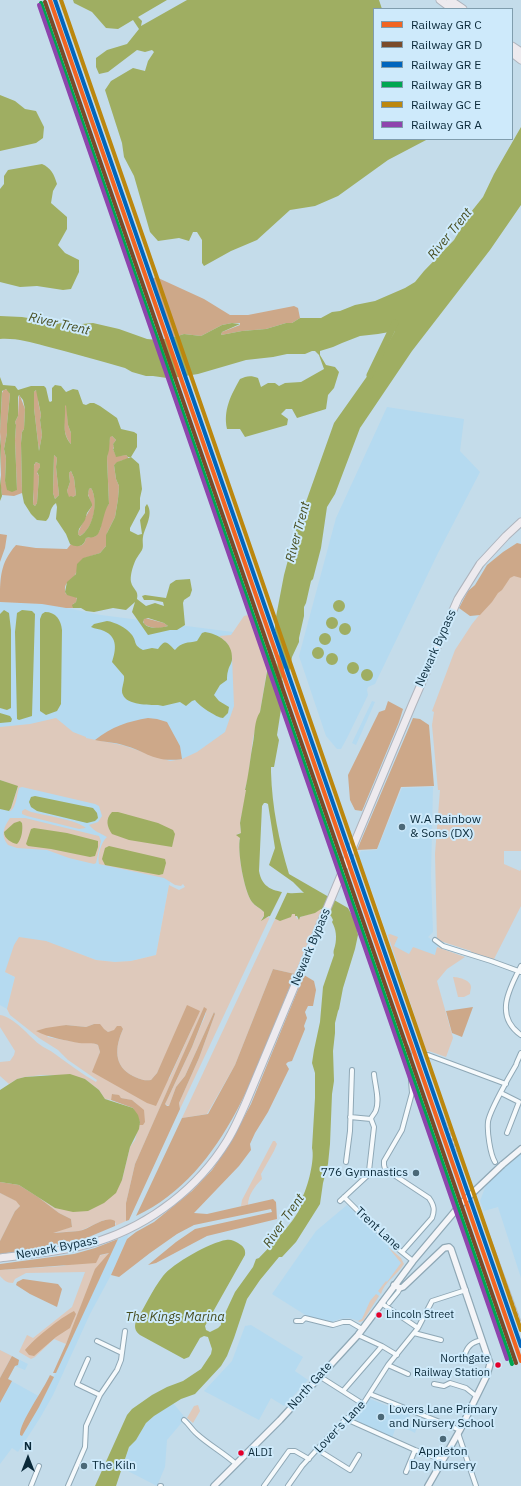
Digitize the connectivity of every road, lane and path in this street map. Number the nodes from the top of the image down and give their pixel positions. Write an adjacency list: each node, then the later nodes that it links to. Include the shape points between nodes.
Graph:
1 (440, 0): 3 (highway)
2 (450, 0): 4 (highway)
3 (451, 8)
4 (461, 8)
5 (513, 54): 6 (highway)
6 (521, 60)
7 (521, 522): 30 (highway, Newark Bypass, via 492,549 468,581 444,628 247,1100 224,1146 188,1188 162,1210 140,1223 85,1245)
8 (435, 940): 10 (street, via 444,946)
9 (521, 966): 10 (street)
10 (520, 972): 11 (street, via 507,996 506,1009 507,1018)
11 (521, 1035)
12 (400, 1042): 29 (street, via 409,1054 412,1093 402,1130 384,1160 384,1165 385,1169 429,1198 434,1207 432,1218)
13 (521, 1053): 15 (street, via 517,1062)
14 (428, 1055): 18 (street)
15 (519, 1065): 18 (street)
16 (352, 1070): 21 (street)
17 (374, 1074): 22 (street, via 378,1092 376,1110)
18 (506, 1084): 19 (street)
19 (501, 1094): 20 (street); 26 (street, via 488,1121)
20 (520, 1102): 23 (street)
21 (350, 1117): 22 (street); 25 (street)
22 (371, 1119): 27 (street, via 374,1127 369,1171 367,1176)
23 (507, 1133)
24 (521, 1149): 31 (main road, bridge, via 461,1204)
25 (346, 1162)
26 (494, 1162)
27 (344, 1197): 28 (street); 29 (street, Trent Lane)
28 (340, 1201)
29 (402, 1252): 31 (street, Trent Lane)
30 (0, 1258)
31 (413, 1261): 32 (main road)
32 (397, 1287): 33 (main road, North Gate, via 403,1287 444,1248 449,1247 452,1248); 34 (main road, North Gate); 35 (street, North Gate, via 398,1292)
33 (466, 1290): 37 (street, Lover's Lane, via 432,1301); 43 (main road)
34 (381, 1303): 37 (street); 38 (main road, North Gate)
35 (389, 1303)
36 (296, 1320): 38 (street, via 302,1321 305,1318 333,1325 350,1322)
37 (418, 1328): 40 (street, Lover's Lane)
38 (362, 1329): 41 (main road, North Gate)
39 (125, 1331): 46 (street)
40 (414, 1334): 42 (street); 48 (street, Lover's Lane)
41 (358, 1335): 45 (street); 52 (main road, North Gate)
42 (439, 1338)
43 (482, 1340): 47 (street, via 471,1343); 59 (main road, via 490,1364)
44 (97, 1341): 46 (street)
45 (382, 1346): 48 (street); 56 (street)
46 (122, 1353): 58 (street, via 117,1370)
47 (465, 1354)
48 (397, 1355): 50 (street, Lover's Lane)
49 (88, 1359): 53 (street)
50 (388, 1365): 51 (street); 57 (street, Lover's Lane)
51 (408, 1374)
52 (319, 1376): 56 (street); 69 (main road, North Gate)
53 (77, 1384): 55 (street); 58 (street)
54 (434, 1384): 59 (street, via 444,1386 450,1383 466,1388)
55 (72, 1387)
56 (343, 1391): 60 (street)
57 (370, 1394): 60 (street, Lover's Lane); 63 (street)
58 (100, 1395): 73 (street, via 86,1426 85,1447)
59 (476, 1396): 63 (main road)
60 (363, 1404): 61 (street, Lover's Lane, via 357,1412)
61 (346, 1419): 64 (street, Lover's Lane); 65 (street)
62 (184, 1420): 69 (street, via 195,1433)
63 (459, 1432): 68 (main road); 78 (street)
64 (318, 1450): 66 (street, via 350,1470); 67 (street, Lover's Lane)
65 (415, 1450): 68 (street); 71 (street)
66 (359, 1455)
67 (309, 1459): 75 (street, via 295,1451 289,1451); 76 (street, Lover's Lane)
68 (443, 1460): 77 (main road)
69 (236, 1464): 74 (main road, North Gate)
70 (39, 1466): 72 (street)
71 (406, 1472)
72 (31, 1486)
73 (68, 1486)
74 (214, 1486)
75 (264, 1486)
76 (288, 1486)
77 (428, 1486)
78 (476, 1486)

